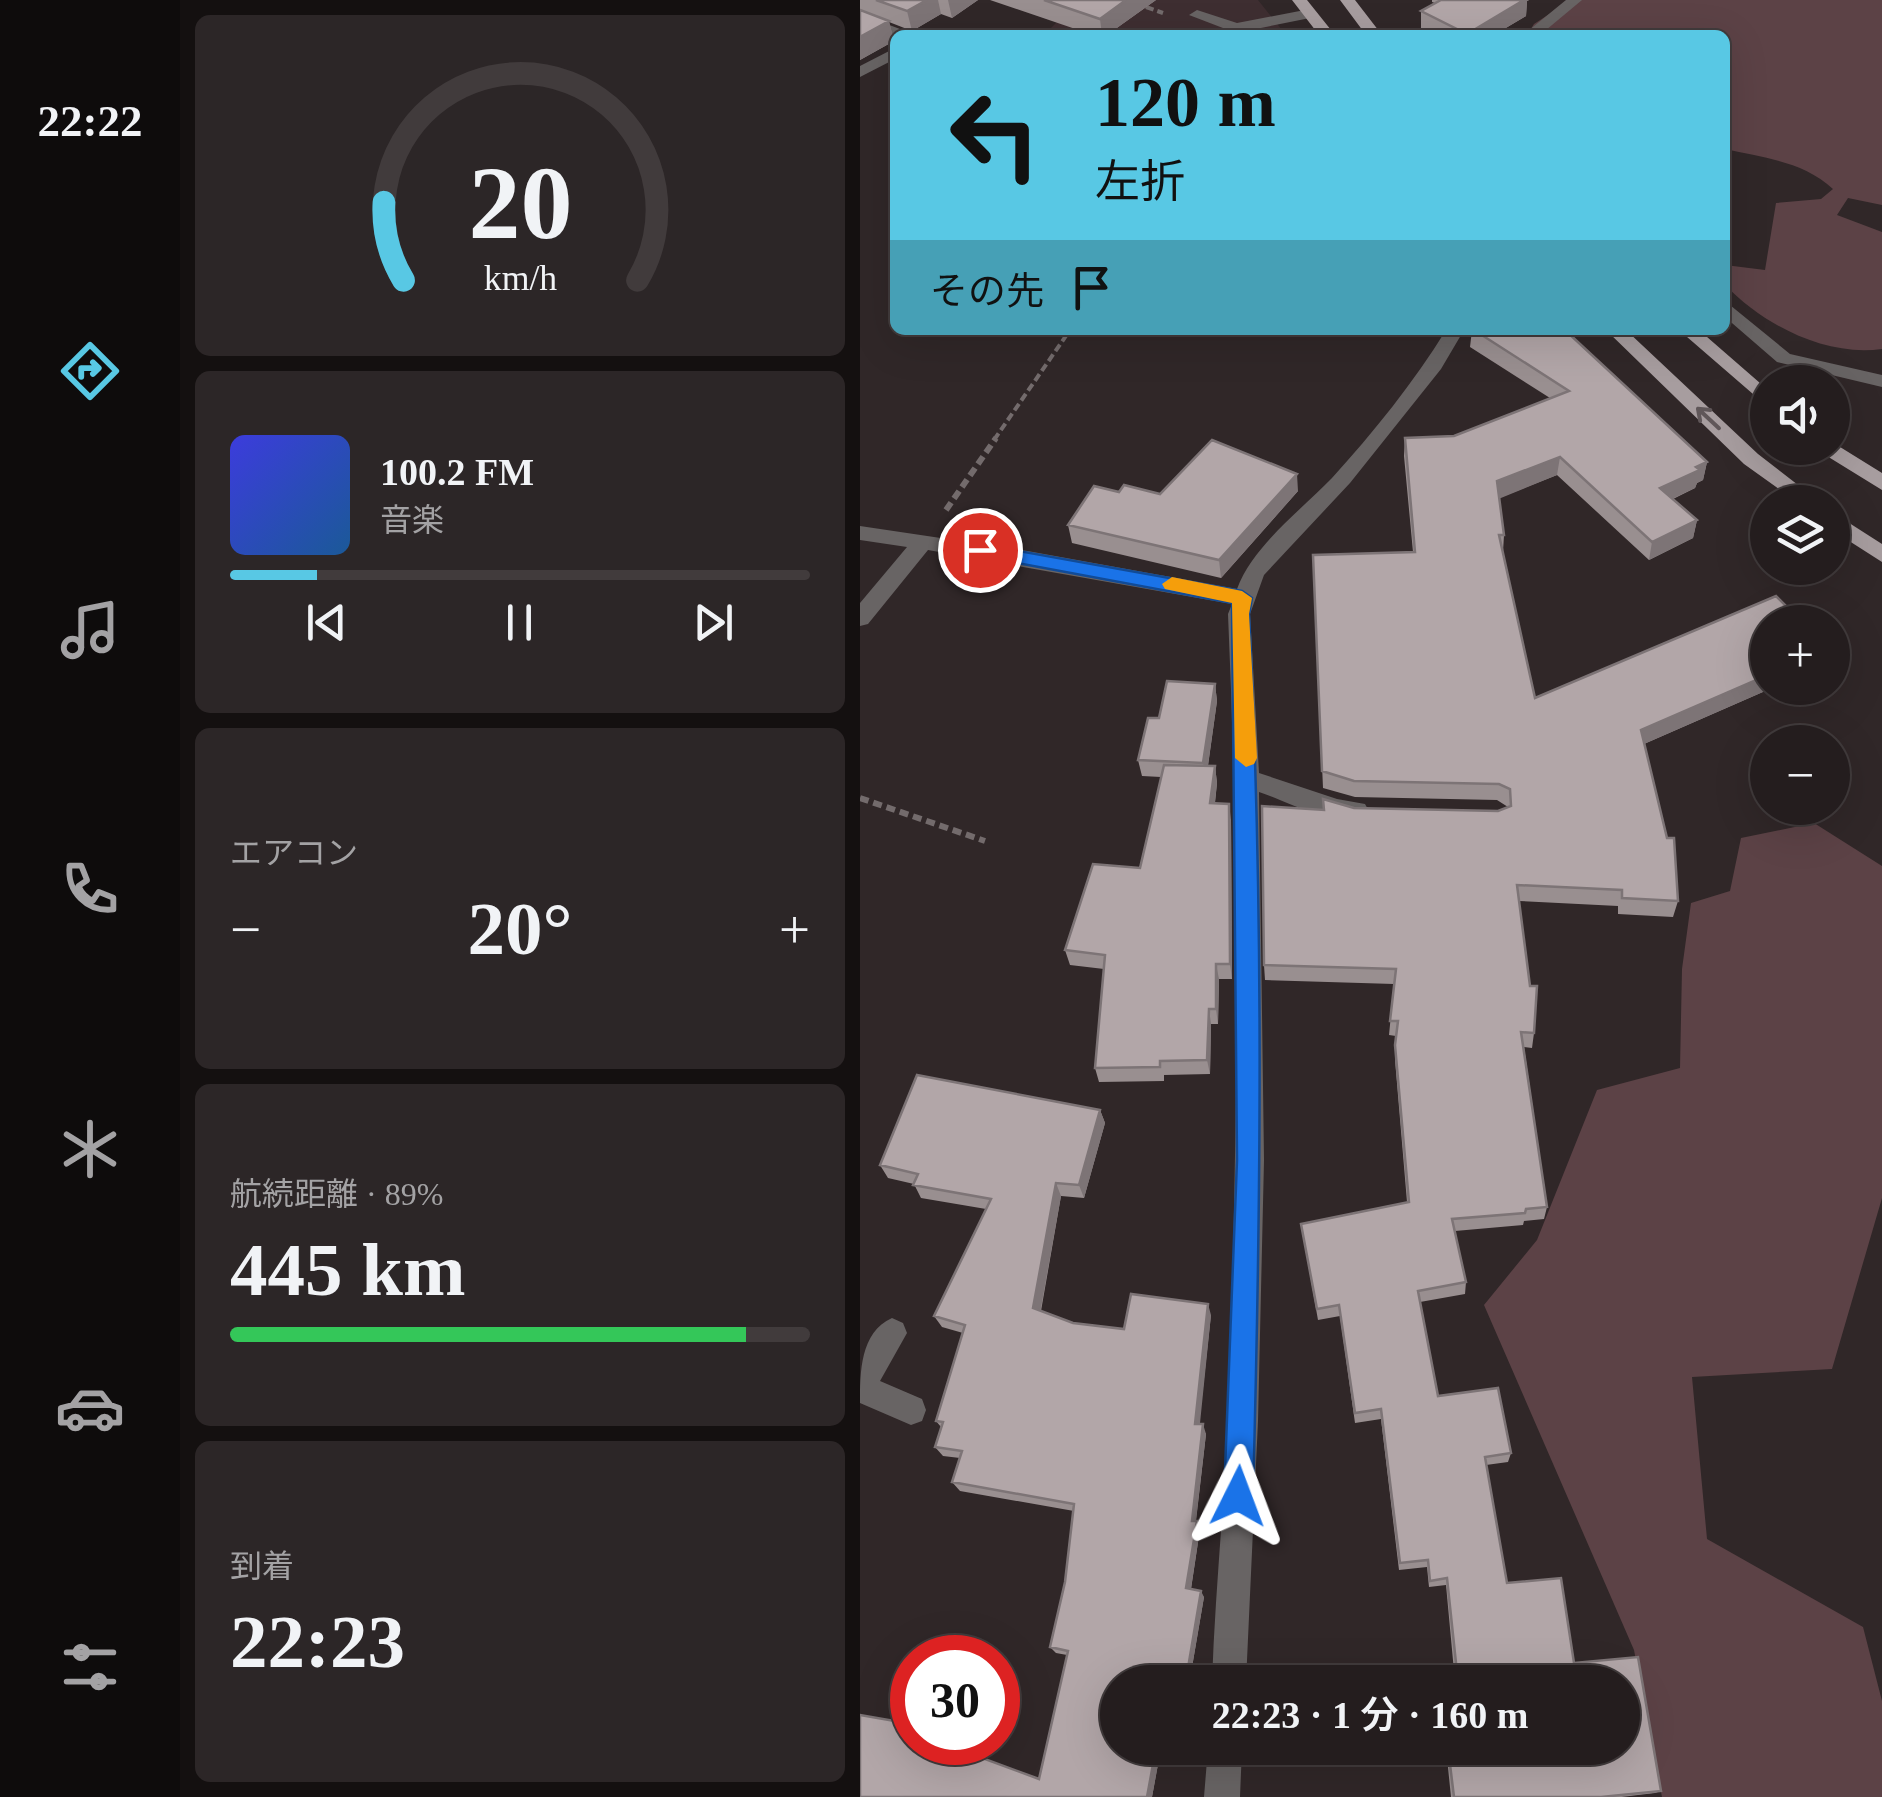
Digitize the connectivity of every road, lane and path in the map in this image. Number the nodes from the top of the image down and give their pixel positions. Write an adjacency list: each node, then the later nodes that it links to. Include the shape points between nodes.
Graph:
1 (1347, 0): 8 (main road)
2 (1575, 0): 9 (street)
3 (1304, 7): 4 (street, via 1236,28); 7 (main road)
4 (1198, 15)
5 (860, 19): 6 (street)
6 (890, 30)
7 (1323, 30)
8 (1370, 30)
9 (1536, 30)
10 (890, 56): 11 (street)
11 (860, 72)
12 (1730, 311): 17 (street, via 1784,358)
13 (1067, 335): 24 (path)
14 (1452, 335): 26 (street, via 1343,478 1254,572)
15 (1620, 335): 21 (main road, one-way to 15)
16 (1694, 335): 18 (main road)
17 (1882, 381)
18 (1750, 385)
19 (1850, 462): 20 (main road)
20 (1882, 483)
21 (1787, 485)
22 (1850, 532): 25 (main road)
23 (860, 533): 24 (street)
24 (924, 542): 26 (street); 27 (street)
25 (1882, 555)
26 (1242, 598): 28 (street)
27 (860, 618)
28 (1247, 779): 30 (street, via 1337,808); 35 (street, via 1250,1160)
29 (860, 798): 31 (path)
30 (1388, 814)
31 (985, 841)
32 (892, 1332): 33 (street)
33 (860, 1387): 34 (street)
34 (911, 1410)
35 (1229, 1665)
36 (1224, 1765): 37 (street)
37 (1222, 1797)

